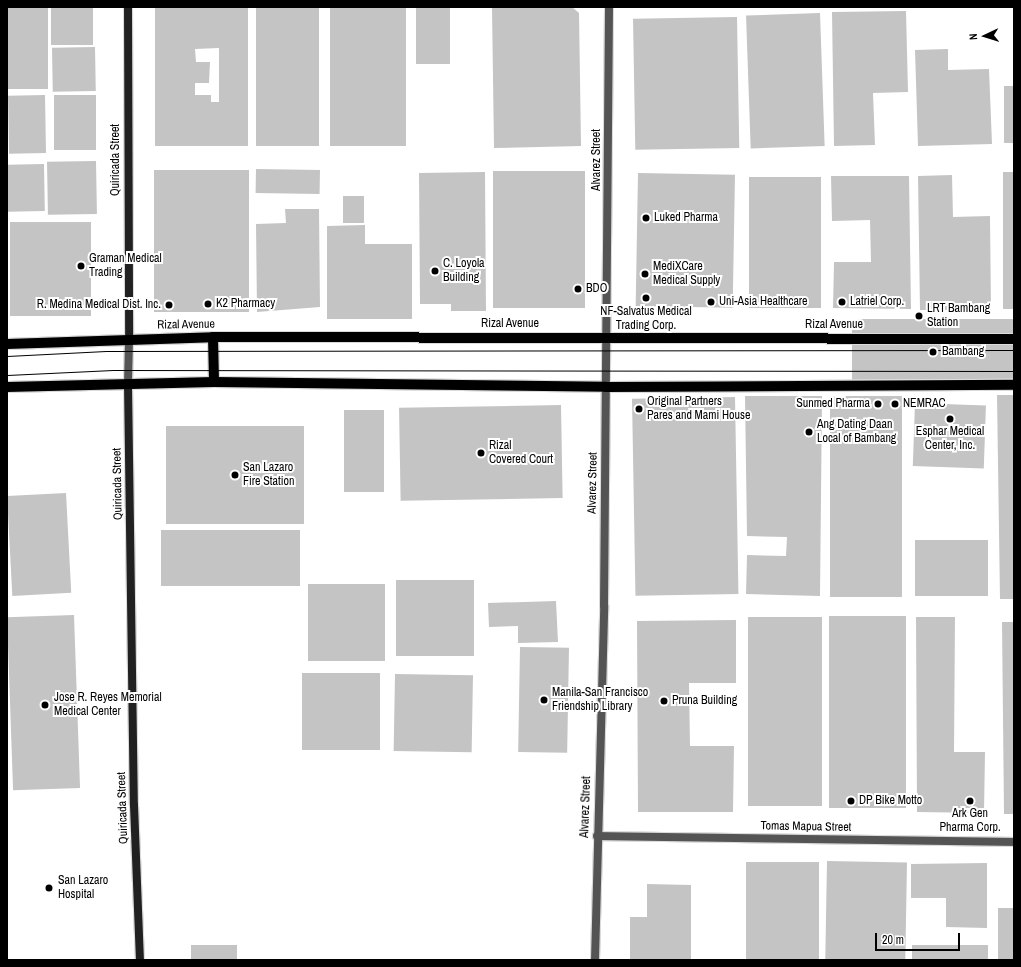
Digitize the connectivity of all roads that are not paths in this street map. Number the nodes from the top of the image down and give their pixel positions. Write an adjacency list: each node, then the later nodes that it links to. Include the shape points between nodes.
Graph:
1 (128, 7): 5 (street, Quiricada Street)
2 (609, 7): 4 (street, Alvarez Street)
3 (213, 337): 4 (main road, Rizal Avenue); 5 (main road, Rizal Avenue); 8 (main road)
4 (607, 338): 6 (main road, Rizal Avenue); 12 (street, Alvarez Street)
5 (128, 339): 7 (main road, Rizal Avenue); 9 (street, Quiricada Street)
6 (1014, 339)
7 (7, 344)
8 (214, 382): 9 (main road); 12 (main road)
9 (128, 384): 11 (main road); 15 (street, Quiricada Street, via 134,805)
10 (1014, 385): 12 (main road)
11 (7, 387)
12 (606, 387): 13 (street, Alvarez Street)
13 (597, 836): 14 (street, Tomas Mapua Street); 16 (street, Alvarez Street)
14 (1014, 842)
15 (140, 960)
16 (594, 960)

